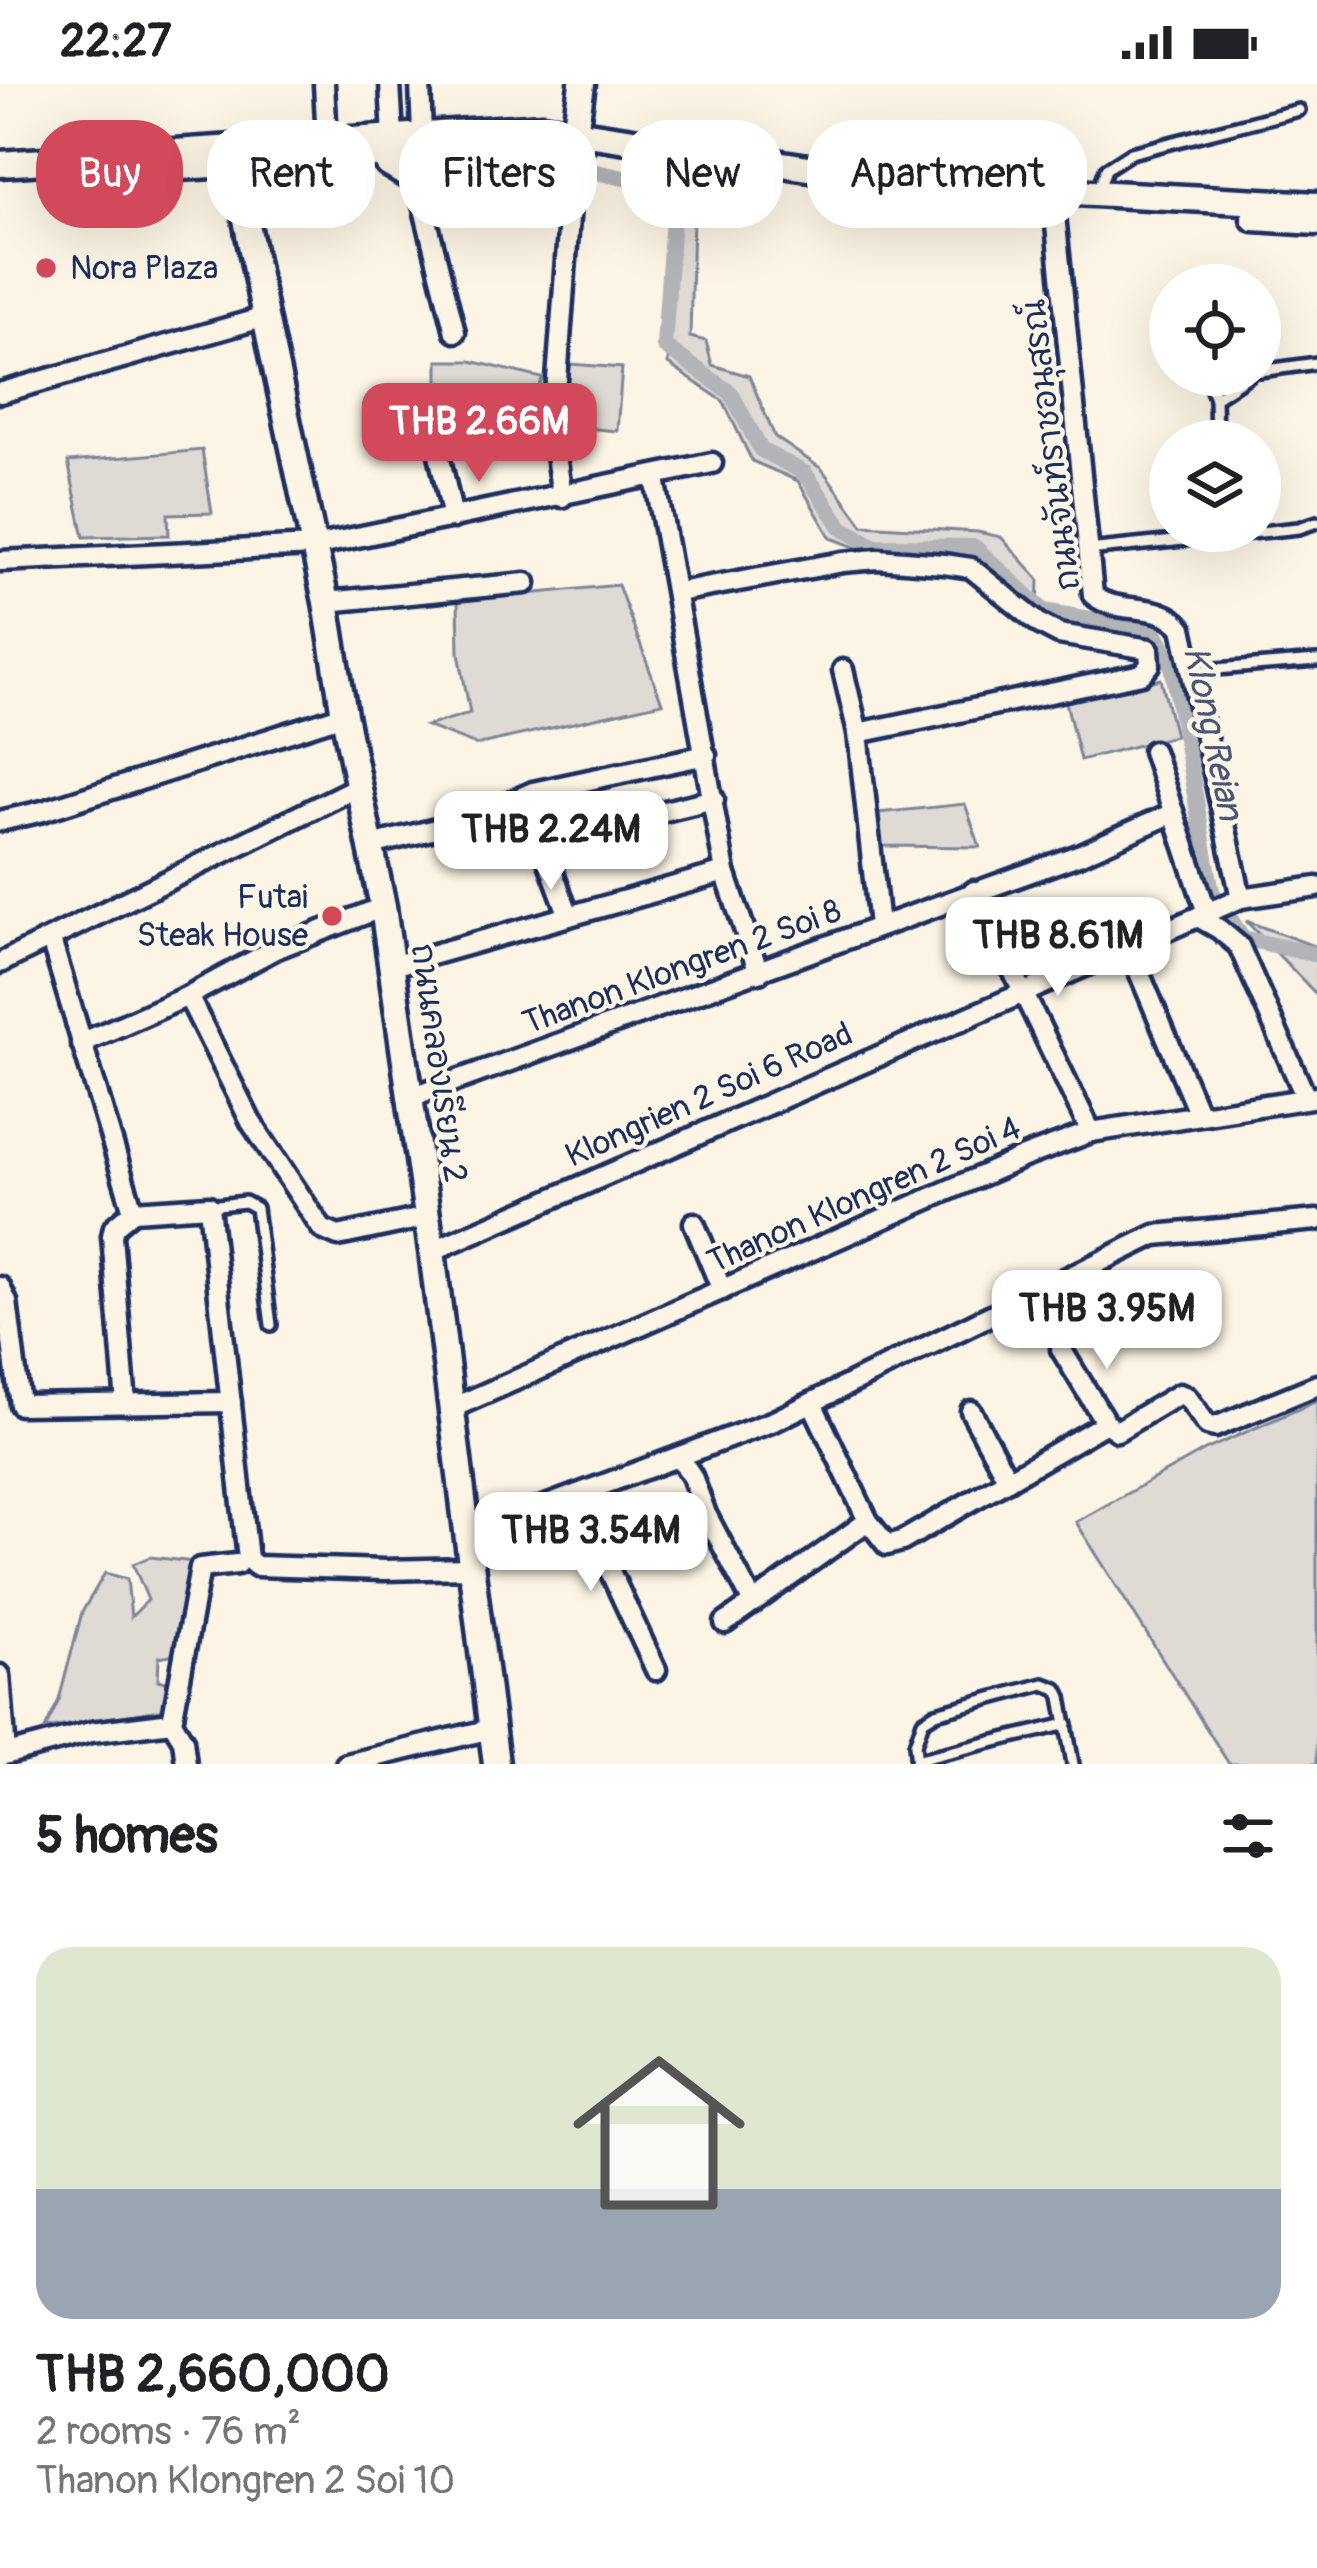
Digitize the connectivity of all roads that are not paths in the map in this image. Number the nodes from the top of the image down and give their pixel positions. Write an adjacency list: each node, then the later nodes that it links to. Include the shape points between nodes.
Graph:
1 (324, 84): 6 (street)
2 (390, 84): 9 (street)
3 (420, 84): 7 (street)
4 (582, 84): 8 (street)
5 (1299, 110): 21 (lane, via 1131,153 1106,170)
6 (326, 120)
7 (410, 120)
8 (576, 120)
9 (399, 123)
10 (597, 141): 16 (street)
11 (597, 142): 19 (street)
12 (399, 150): 17 (street, via 386,166)
13 (207, 156): 15 (street)
14 (207, 158): 18 (street)
15 (0, 164)
16 (807, 169)
17 (399, 174)
18 (0, 176)
19 (807, 180)
20 (1087, 191): 21 (street)
21 (1098, 191): 22 (street)
22 (1317, 205)
23 (1087, 207): 24 (street)
24 (1317, 222)
25 (251, 228): 29 (street, ถนนคลองเรียน 2)
26 (429, 228): 30 (street)
27 (568, 228): 40 (street, via 553,434)
28 (1056, 228): 44 (street, ถนนจันท์ราชอนุสรณ์)
29 (265, 317): 33 (street); 43 (street, ถนนคลองเรียน 2)
30 (455, 332)
31 (1317, 363): 32 (lane)
32 (1281, 368)
33 (0, 393)
34 (1219, 396): 35 (lane)
35 (1216, 398): 36 (lane)
36 (1216, 420)
37 (435, 436): 41 (street)
38 (712, 464): 39 (street)
39 (655, 478): 40 (street); 47 (street)
40 (562, 497): 41 (street)
41 (453, 518): 43 (street)
42 (1317, 522): 44 (lane)
43 (314, 546): 45 (street); 48 (street, ถนนคลองเรียน 2)
44 (1088, 550): 51 (street, ถนนจันท์ราชอนุสรณ์, via 1097,600 1177,620)
45 (0, 561)
46 (526, 583): 48 (street)
47 (677, 592): 53 (street, via 843,562 944,564 971,568 1059,634 1150,652 1142,674); 55 (street)
48 (326, 602): 52 (street, ถนนคลองเรียน 2)
49 (1317, 661): 51 (lane)
50 (843, 670): 53 (street)
51 (1192, 671): 64 (street, ถนนจันท์ราชอนุสรณ์)
52 (344, 716): 56 (street, ถนนคลองเรียน 2); 59 (street)
53 (858, 733): 68 (street)
54 (1153, 752): 58 (street)
55 (706, 754): 57 (street); 60 (street, via 533,792 467,821)
56 (359, 785): 60 (street, ถนนคลองเรียน 2); 69 (street)
57 (714, 799): 61 (street); 67 (street, via 541,841)
58 (1173, 813): 63 (street, Thanon Klongren 2 Soi 8); 66 (street)
59 (0, 821)
60 (371, 845): 65 (street, ถนนคลองเรียน 2)
61 (724, 872): 67 (street); 73 (street)
62 (1317, 886): 64 (street, Klongrien 2 Soi 6 Road)
63 (974, 891): 68 (street, Thanon Klongren 2 Soi 8); 74 (street)
64 (1240, 898): 66 (street, Klongrien 2 Soi 6 Road)
65 (383, 907): 72 (street, ถนนคลองเรียน 2); 75 (street, via 275,949)
66 (1205, 914): 70 (street, Klongrien 2 Soi 6 Road); 78 (street, via 1239,946)
67 (569, 916): 72 (street)
68 (879, 926): 73 (street, Thanon Klongren 2 Soi 8)
69 (51, 940): 71 (street); 76 (street)
70 (1128, 946): 74 (street, Klongrien 2 Soi 6 Road); 79 (street)
71 (0, 963)
72 (392, 966): 77 (street, ถนนคลองเรียน 2)
73 (759, 973): 77 (street, Thanon Klongren 2 Soi 8)
74 (1024, 990): 80 (street); 86 (street, Klongrien 2 Soi 6 Road)
75 (188, 996): 76 (street); 83 (street, via 251,1122 322,1229 338,1236)
76 (81, 1043): 82 (street)
77 (411, 1097): 83 (street, ถนนคลองเรียน 2)
78 (1312, 1098): 79 (street, Thanon Klongren 2 Soi 4)
79 (1198, 1112): 80 (street, Thanon Klongren 2 Soi 4)
80 (1091, 1132): 88 (street, Thanon Klongren 2 Soi 4)
81 (209, 1206): 82 (street); 89 (lane, via 256,1208); 92 (street)
82 (133, 1211): 94 (street, via 112,1236)
83 (427, 1217): 86 (street, ถนนคลองเรียน 2)
84 (1317, 1220): 93 (street, via 1155,1235)
85 (694, 1222): 88 (street)
86 (432, 1250): 95 (street, ถนนคลองเรียน 2)
87 (1, 1283): 94 (street, via 20,1405)
88 (722, 1289): 95 (street, Thanon Klongren 2 Soi 4)
89 (271, 1325)
90 (1061, 1349): 97 (street)
91 (1317, 1384): 97 (street, via 1216,1426 1181,1393 1117,1431)
92 (231, 1402): 94 (street); 104 (street, via 248,1559 256,1565)
93 (812, 1403): 98 (street); 101 (street)
94 (126, 1404)
95 (452, 1408): 102 (street, ถนนคลองเรียน 2)
96 (971, 1412): 99 (street)
97 (1106, 1423): 99 (street)
98 (679, 1457): 100 (street); 105 (street)
99 (1008, 1480): 101 (street, via 894,1545 884,1545)
100 (575, 1496): 102 (street); 107 (street)
101 (868, 1521): 105 (street)
102 (465, 1536): 104 (street, ถนนคลองเรียน 2)
103 (237, 1564): 109 (street, via 200,1568)
104 (469, 1568): 111 (street, ถนนคลองเรียน 2)
105 (753, 1603): 106 (street)
106 (725, 1623)
107 (656, 1670)
108 (0, 1675): 112 (street)
109 (172, 1722): 112 (street); 114 (street)
110 (1067, 1724): 113 (lane); 113 (lane, via 1057,1689 1032,1686 923,1721); 117 (lane)
111 (491, 1729): 115 (street); 116 (street, ถนนคลองเรียน 2)
112 (3, 1755)
113 (916, 1762)
114 (186, 1764)
115 (346, 1764)
116 (496, 1764)
117 (1073, 1764)

